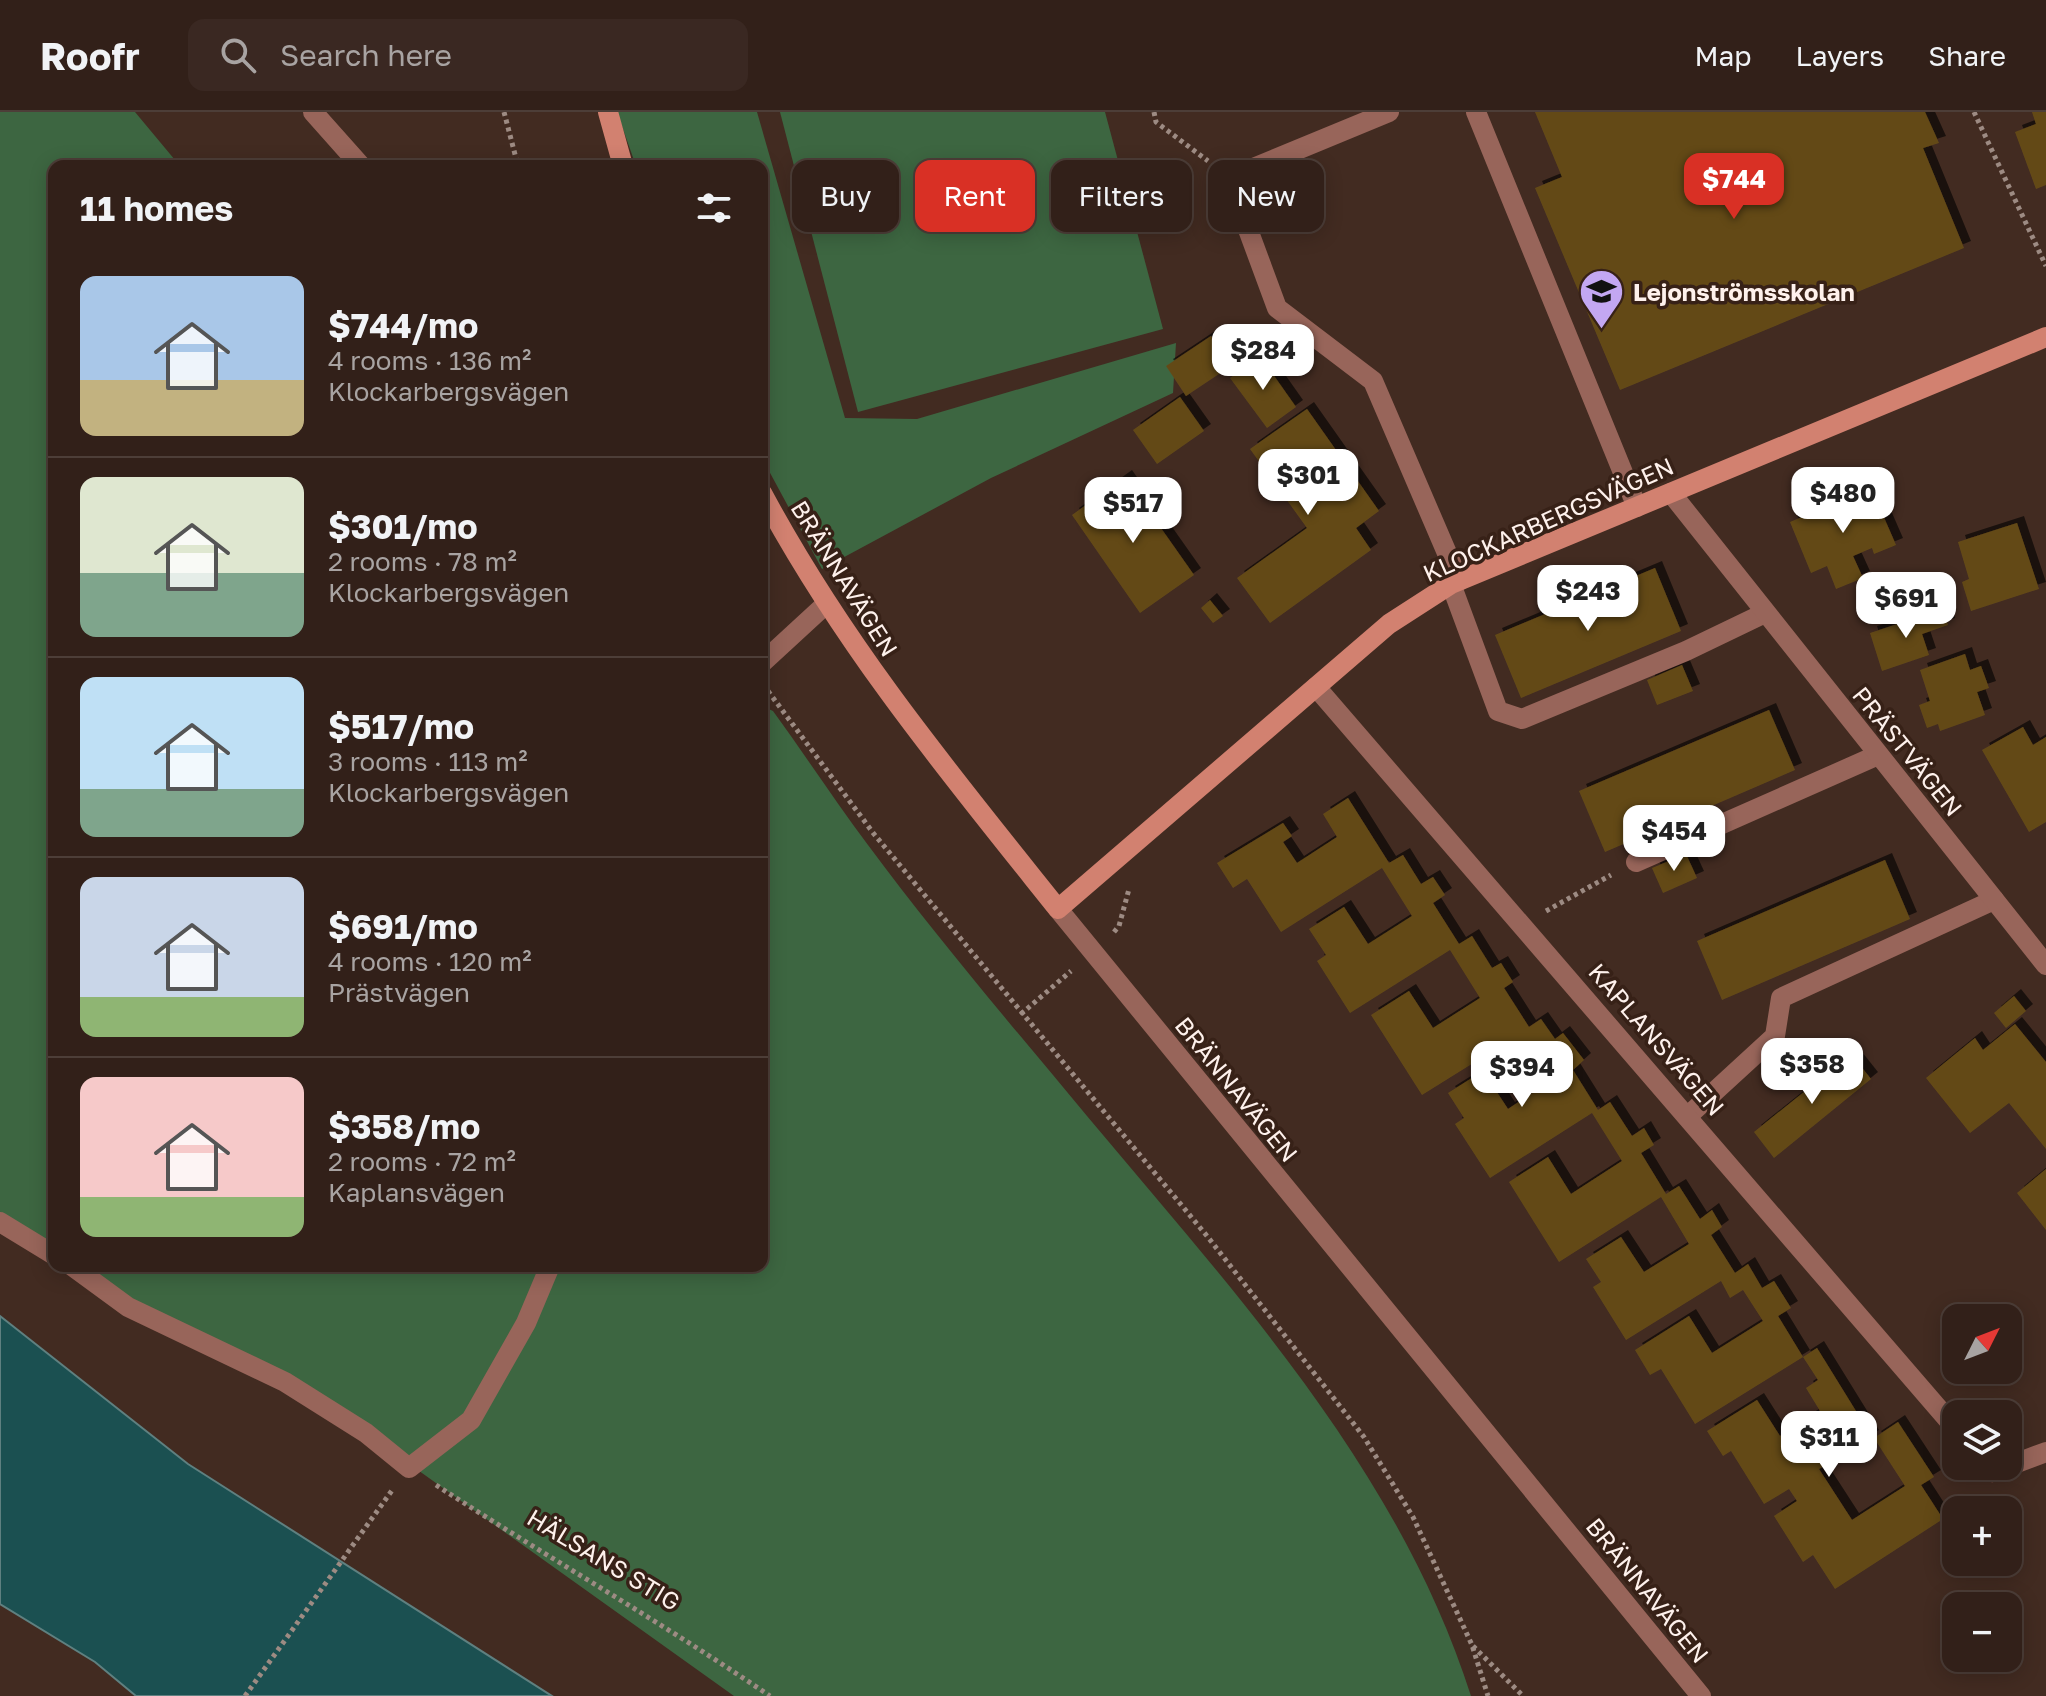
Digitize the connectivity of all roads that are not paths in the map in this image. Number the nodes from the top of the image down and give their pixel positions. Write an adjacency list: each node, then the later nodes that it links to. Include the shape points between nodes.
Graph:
1 (313, 112): 5 (street)
2 (608, 112): 6 (street)
3 (1389, 112): 11 (street, via 1229,178 1277,308 1373,381)
4 (1476, 112): 10 (street)
5 (356, 160)
6 (621, 160)
7 (2046, 337): 8 (street, KLOCKARBERGSVÄGEN)
8 (1671, 493): 10 (street, KLOCKARBERGSVÄGEN); 13 (street, PRÄSTVÄGEN)
9 (768, 504): 12 (street, BRÄNNAVÄGEN)
10 (1637, 507): 11 (street, KLOCKARBERGSVÄGEN)
11 (1455, 583): 13 (street, via 1498,711 1522,719); 15 (street, KLOCKARBERGSVÄGEN, via 1389,624)
12 (825, 605): 14 (street); 19 (street, BRÄNNAVÄGEN, via 904,716)
13 (1765, 613): 16 (street, PRÄSTVÄGEN)
14 (768, 657)
15 (1316, 687): 19 (street, KLOCKARBERGSVÄGEN); 21 (street, KAPLANSVÄGEN)
16 (1878, 755): 17 (street); 18 (street, PRÄSTVÄGEN)
17 (1636, 862)
18 (1994, 900): 20 (street, PRÄSTVÄGEN); 21 (street, via 1781,998 1775,1036)
19 (1058, 909): 29 (street, BRÄNNAVÄGEN)
20 (2046, 965)
21 (1689, 1115): 26 (street, KAPLANSVÄGEN)
22 (0, 1222): 23 (street)
23 (48, 1251)
24 (80, 1272): 25 (street, via 128,1307 285,1382 366,1433 409,1468 471,1420 526,1323)
25 (547, 1272)
26 (1942, 1413)
27 (2046, 1452): 28 (street)
28 (2022, 1461)
29 (1701, 1696)

